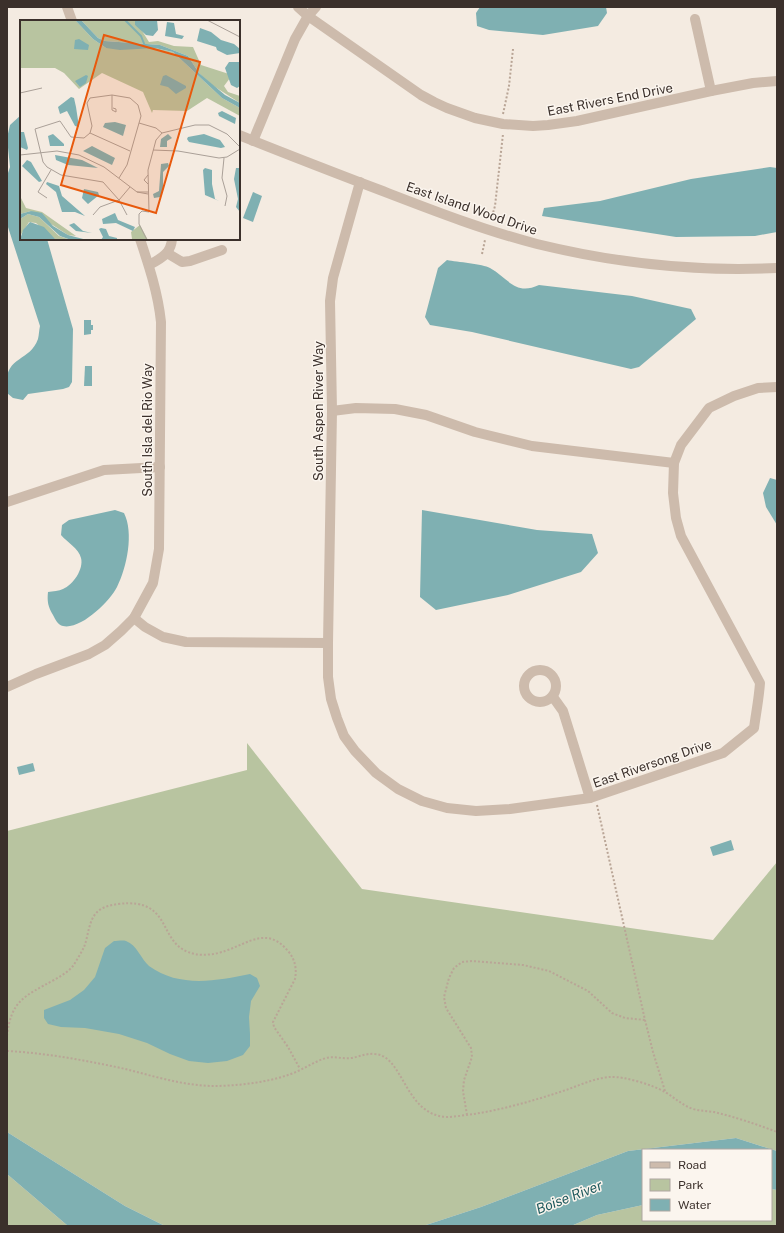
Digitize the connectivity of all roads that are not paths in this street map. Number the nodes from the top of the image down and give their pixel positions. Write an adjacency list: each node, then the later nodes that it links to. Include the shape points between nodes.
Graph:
1 (67, 7): 6 (street)
2 (298, 7): 4 (street, East Rivers End Drive)
3 (316, 7): 4 (street)
4 (308, 16): 8 (street, East Rivers End Drive, via 421,95 468,116 503,124 533,126 577,121); 10 (street, via 295,39)
5 (695, 19): 8 (street)
6 (72, 20)
7 (777, 81): 8 (street, East Rivers End Drive)
8 (711, 92)
9 (240, 135): 10 (street, East Island Wood Drive)
10 (253, 141): 11 (street, East Island Wood Drive)
11 (360, 182): 17 (street, East Island Wood Drive, via 494,232 580,253 669,266 714,269); 19 (street, South Aspen River Way, via 343,241 330,301)
12 (140, 240): 16 (street, South Isla del Rio Way)
13 (172, 240): 15 (street, via 170,249)
14 (222, 250): 15 (street, via 182,262)
15 (166, 253): 16 (street)
16 (149, 265): 21 (street, South Isla del Rio Way, via 161,322)
17 (777, 268)
18 (777, 387): 20 (street, East Riversong Drive, via 758,388 709,408 681,445)
19 (332, 411): 20 (street, via 356,408 395,409 426,414 475,432 532,446); 24 (street, South Aspen River Way)
20 (674, 463): 27 (street, East Riversong Drive, via 674,499 681,536 760,683 754,728 723,753)
21 (160, 467): 22 (street, via 104,470); 23 (street, South Isla del Rio Way, via 159,550 153,583)
22 (7, 502)
23 (134, 618): 24 (street, via 164,637 186,642); 25 (street, South Isla del Rio Way, via 105,645 89,654)
24 (328, 643): 27 (street, East Riversong Drive, via 331,699 344,736 376,773 398,789 422,801 447,808 476,811 510,809)
25 (7, 687)
26 (552, 697): 27 (street, via 563,711)
27 (593, 797)

